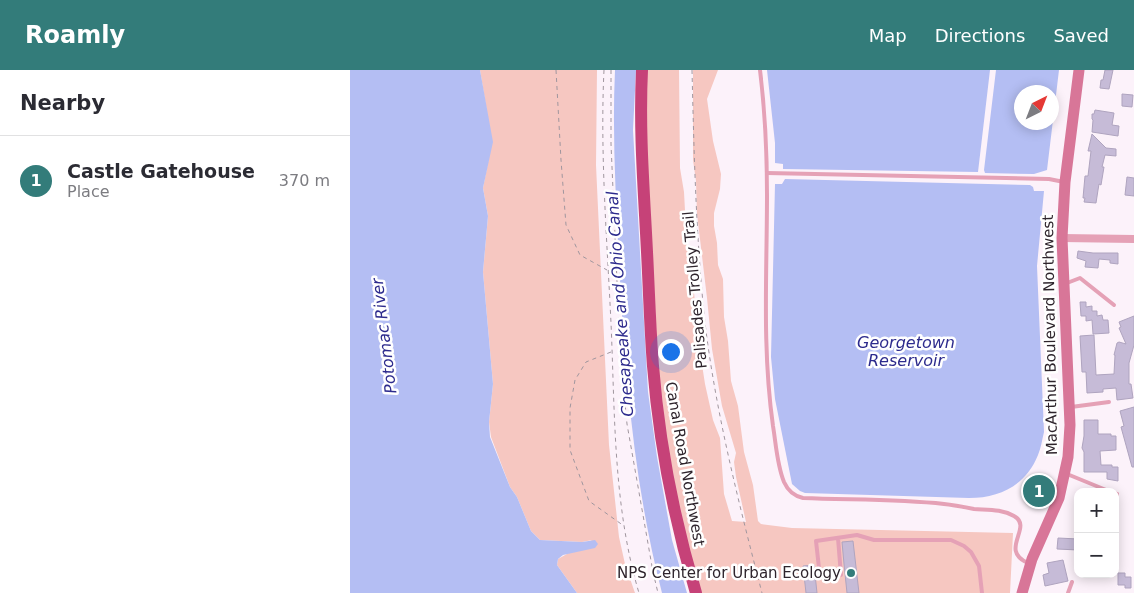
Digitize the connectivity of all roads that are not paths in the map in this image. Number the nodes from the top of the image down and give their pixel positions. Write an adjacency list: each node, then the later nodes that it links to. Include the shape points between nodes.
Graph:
1 (642, 70): 17 (highway, Canal Road Northwest, via 641,130 654,385 672,501)
2 (760, 70): 4 (lane)
3 (1079, 70): 5 (main road, MacArthur Boulevard Northwest)
4 (767, 173): 5 (lane, via 1049,179); 15 (lane, via 767,387 781,469 790,492 803,498 943,504 1003,511 1018,518 1020,532 1014,549 1017,556)
5 (1065, 182): 6 (main road, MacArthur Boulevard Northwest)
6 (1062, 238): 7 (street); 8 (main road, MacArthur Boulevard Northwest)
7 (1134, 239)
8 (1063, 284): 9 (lane, via 1080,278); 11 (main road, MacArthur Boulevard Northwest)
9 (1114, 305)
10 (1109, 402): 11 (lane)
11 (1069, 408): 12 (main road, MacArthur Boulevard Northwest)
12 (1065, 474): 13 (lane); 15 (main road, MacArthur Boulevard Northwest, via 1056,505)
13 (1101, 488)
14 (838, 538): 14 (lane, via 816,541 820,577 841,575); 18 (lane, via 857,535 874,540 952,540 971,552 979,566)
15 (1031, 564): 19 (main road, MacArthur Boulevard Northwest)
16 (1072, 582): 20 (lane)
17 (696, 593)
18 (982, 593)
19 (1022, 593)
20 (1068, 593)

